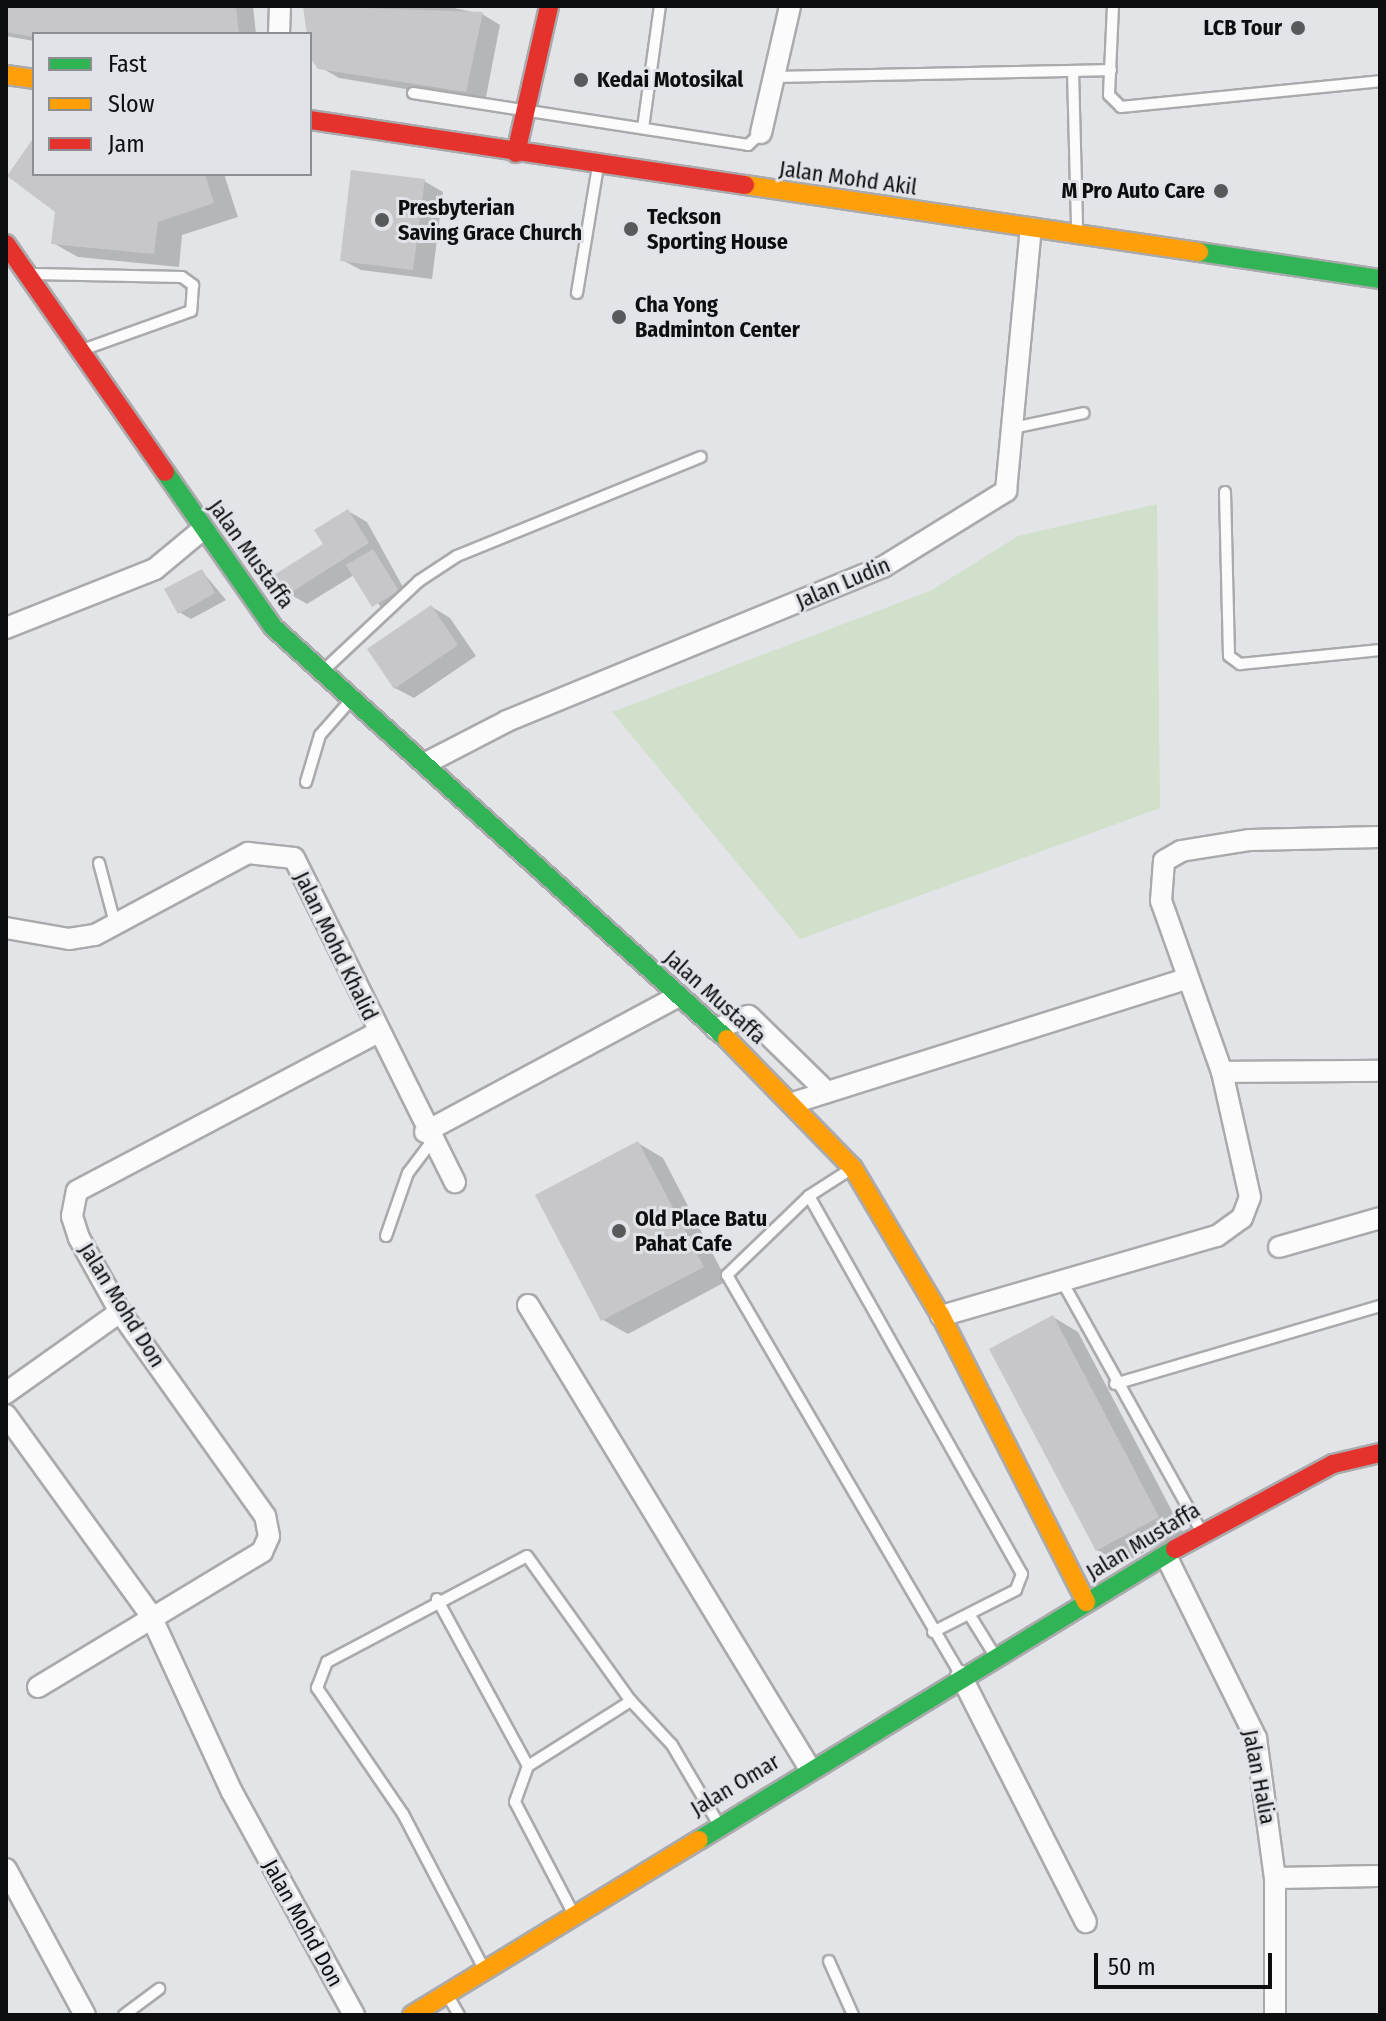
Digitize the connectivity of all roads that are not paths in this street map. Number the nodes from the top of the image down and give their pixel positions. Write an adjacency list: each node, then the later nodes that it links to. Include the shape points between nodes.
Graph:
1 (280, 6): 6 (street)
2 (549, 6): 14 (street)
3 (660, 6): 16 (lane)
4 (790, 6): 10 (street)
5 (1113, 6): 7 (lane)
6 (279, 32)
7 (1111, 70): 8 (lane); 12 (lane, via 1109,95 1121,107)
8 (1073, 71): 10 (lane); 21 (lane)
9 (6, 75): 11 (street)
10 (779, 77): 17 (street)
11 (32, 79)
12 (1380, 81)
13 (413, 93): 14 (lane)
14 (527, 110): 16 (lane); 18 (street)
15 (312, 120): 18 (street, Jalan Mohd Akil)
16 (643, 128): 17 (lane, via 748,145)
17 (761, 133)
18 (516, 153): 19 (street, Jalan Mohd Akil)
19 (598, 166): 20 (street, Jalan Mohd Akil); 25 (lane)
20 (1031, 228): 21 (street, Jalan Mohd Akil); 28 (street, Jalan Ludin)
21 (1077, 234): 24 (street, Jalan Mohd Akil)
22 (6, 244): 23 (street, Jalan Mustaffa)
23 (27, 274): 26 (street, Jalan Mustaffa); 26 (lane, via 182,277 193,285 196,301 178,319)
24 (1380, 279)
25 (577, 293)
26 (80, 350): 31 (street, Jalan Mustaffa)
27 (1084, 413): 28 (lane)
28 (1017, 427): 36 (street, Jalan Ludin, via 1006,491 913,552 507,721)
29 (701, 457): 34 (lane, via 457,556 419,581)
30 (1225, 492): 33 (lane, via 1229,656 1240,664)
31 (203, 529): 32 (street, via 155,569); 34 (street, Jalan Mustaffa, via 273,627)
32 (6, 628)
33 (1380, 650)
34 (321, 674): 35 (street, Jalan Mustaffa)
35 (353, 699): 36 (street, Jalan Mustaffa); 37 (lane, via 320,735)
36 (428, 762): 43 (street, Jalan Mustaffa)
37 (306, 782)
38 (1380, 837): 42 (street, via 1250,840 1181,851 1164,861 1161,901)
39 (99, 863): 40 (lane)
40 (115, 923): 41 (street, Jalan Mohd Khalid, via 69,939); 45 (street, Jalan Mohd Khalid, via 248,853 294,858)
41 (6, 928)
42 (1185, 979): 47 (street); 48 (street)
43 (677, 997): 44 (street, Jalan Mustaffa); 50 (street)
44 (716, 1029): 48 (street, via 749,1016); 49 (street, Jalan Mustaffa)
45 (378, 1032): 50 (street, Jalan Mohd Khalid); 60 (street, Jalan Mohd Don, via 77,1191 72,1216 79,1238)
46 (1380, 1071): 47 (street)
47 (1222, 1072): 57 (street, via 1250,1197 1242,1218 1217,1236)
48 (827, 1092): 49 (street)
49 (796, 1102): 51 (street, Jalan Mustaffa)
50 (428, 1137): 52 (street, Jalan Mohd Khalid); 55 (lane, via 412,1164)
51 (853, 1168): 53 (lane); 61 (street, Jalan Mustaffa)
52 (455, 1182)
53 (809, 1196): 71 (lane, via 1022,1574 1016,1590); 72 (lane, via 729,1265 731,1288)
54 (1380, 1218): 56 (street)
55 (386, 1236)
56 (1279, 1247)
57 (1063, 1283): 61 (street); 62 (lane)
58 (528, 1305): 78 (street)
59 (1380, 1306): 62 (lane)
60 (120, 1312): 63 (street); 70 (street, Jalan Mohd Don, via 265,1516 269,1536 262,1552)
61 (941, 1316): 69 (street, Jalan Mustaffa)
62 (1115, 1384): 66 (lane)
63 (6, 1393)
64 (6, 1415): 70 (street, Jalan Mohd Don)
65 (1380, 1453): 66 (street, Jalan Mustaffa, via 1333,1464)
66 (1202, 1533): 67 (street, Jalan Mustaffa)
67 (1167, 1558): 69 (street, Jalan Mustaffa); 82 (street, Jalan Halia, via 1256,1738)
68 (437, 1599): 76 (lane, via 516,1557 537,1560); 77 (lane); 86 (lane, via 327,1662 317,1688 403,1814)
69 (1086, 1602): 73 (street, Jalan Omar)
70 (150, 1614): 75 (street); 91 (street, Jalan Mohd Don, via 232,1792)
71 (969, 1614): 72 (lane); 73 (lane)
72 (933, 1632): 74 (lane)
73 (995, 1656): 74 (street, Jalan Omar)
74 (961, 1676): 78 (street, Jalan Omar); 84 (street)
75 (38, 1687)
76 (631, 1701): 77 (lane); 79 (lane, via 672,1745)
77 (528, 1766): 83 (lane, via 515,1802)
78 (810, 1769): 79 (street, Jalan Omar)
79 (718, 1823): 83 (street, Jalan Omar)
80 (6, 1869): 89 (street)
81 (1380, 1876): 82 (street)
82 (1275, 1878): 95 (street, Jalan Halia)
83 (573, 1913): 86 (street, Jalan Omar)
84 (1086, 1922)
85 (829, 1961): 94 (lane)
86 (484, 1969): 88 (street, Jalan Omar)
87 (159, 1989): 90 (lane)
88 (447, 1994): 92 (street, Jalan Omar); 93 (lane)
89 (85, 2015)
90 (124, 2015)
91 (354, 2015)
92 (412, 2015)
93 (459, 2015)
94 (853, 2015)
95 (1275, 2015)

